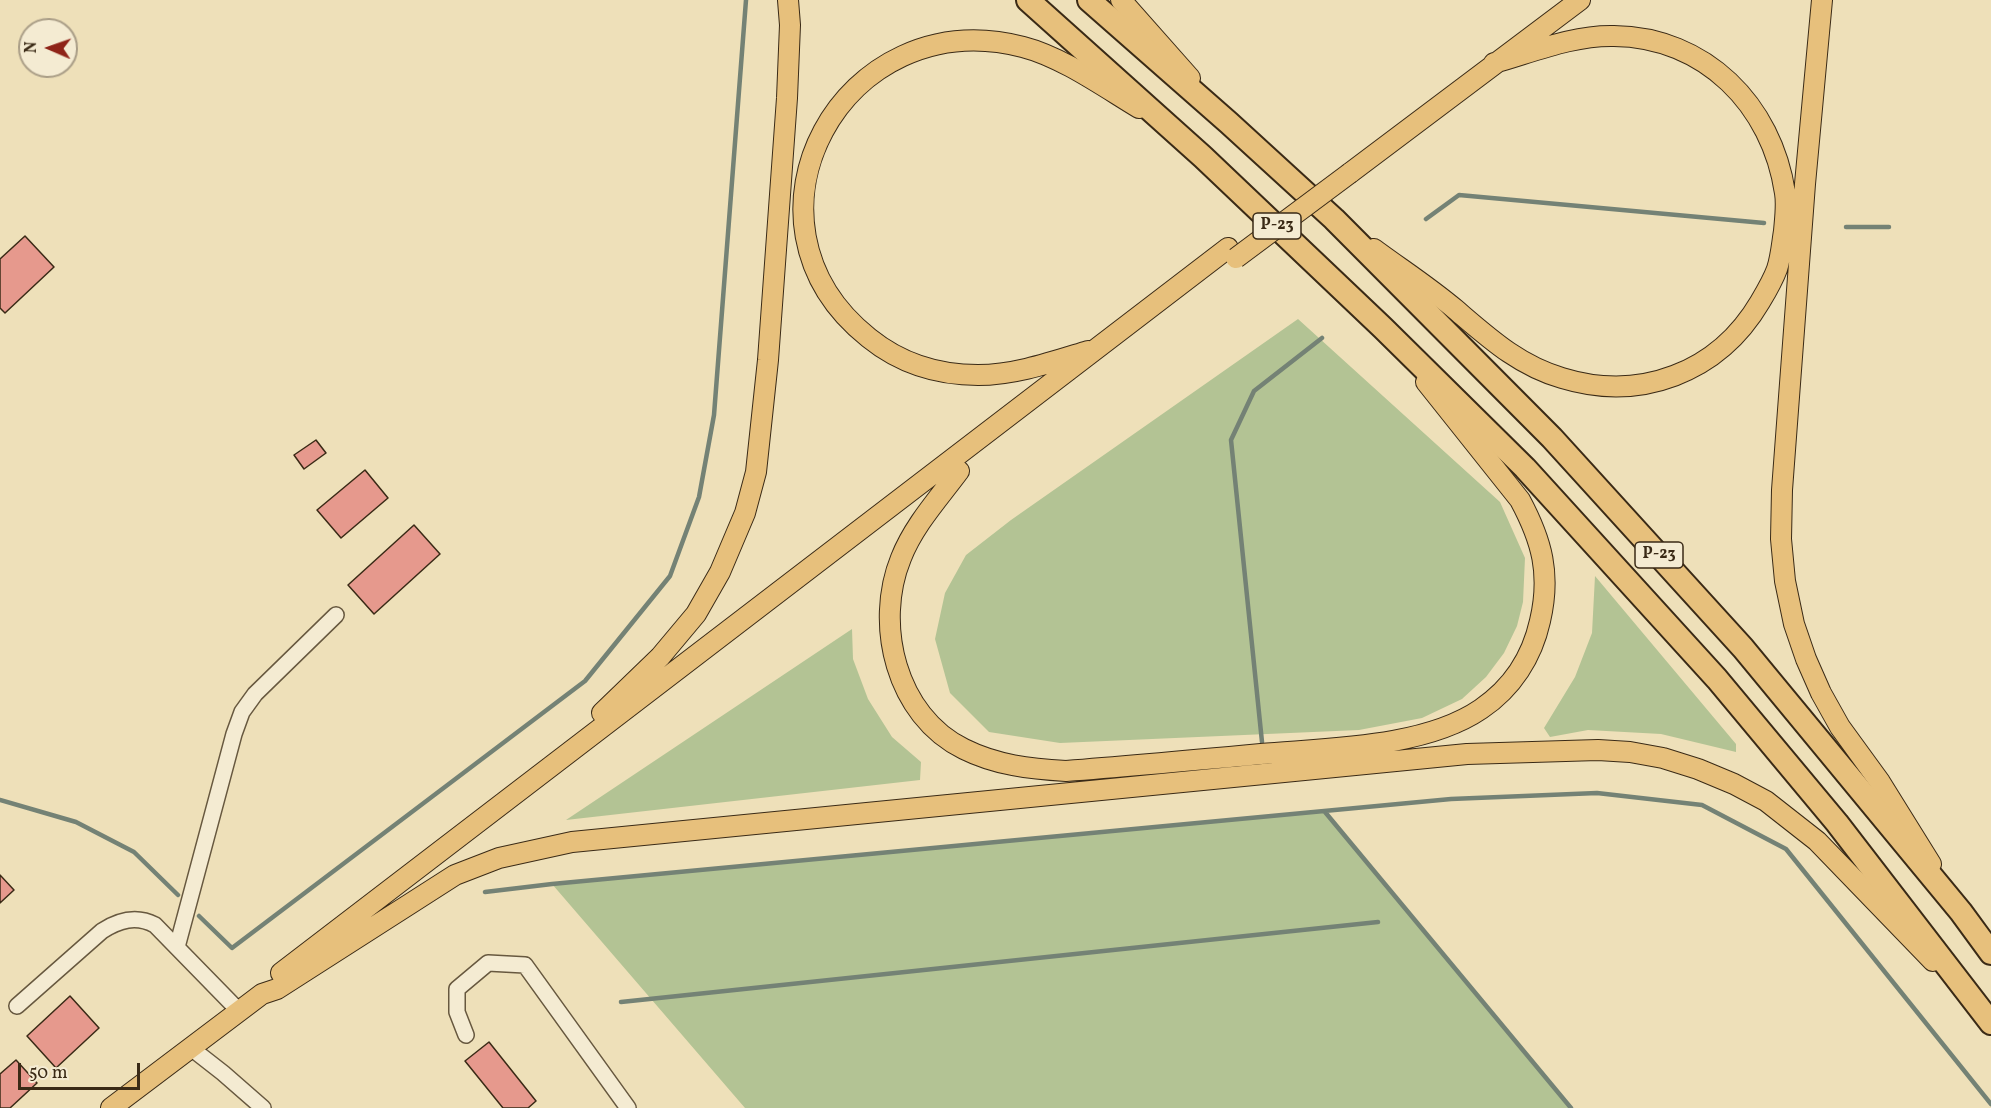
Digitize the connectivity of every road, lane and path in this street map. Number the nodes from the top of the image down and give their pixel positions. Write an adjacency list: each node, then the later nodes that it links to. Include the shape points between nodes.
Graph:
1 (788, 0): 18 (main road, via 787,98 768,360 756,472 745,513 720,572 696,614 660,657)
2 (1028, 0): 10 (highway, Р-23)
3 (1089, 0): 9 (highway, Р-23)
4 (1121, 0): 9 (main road)
5 (1557, 0): 11 (main road)
6 (1580, 0): 8 (main road)
7 (1822, 0): 19 (main road, via 1782,490 1785,581 1794,624 1821,693)
8 (1494, 63): 11 (main road); 12 (main road, via 1566,42 1629,36 1669,45 1704,61 1751,106 1770,140 1780,169 1785,195 1782,242 1777,269 1762,298 1742,328 1723,347 1692,369 1658,381 1619,387 1548,374 1508,353)
9 (1230, 123): 12 (highway, Р-23)
10 (1169, 125): 14 (highway, Р-23); 15 (main road, via 1061,63 1024,47 991,41 944,43 904,53 863,80 832,114 808,167 804,205 812,259 844,315 878,345 937,372 976,375 1000,375)
11 (1346, 168): 13 (main road, bridge)
12 (1334, 219): 19 (highway, Р-23, via 1552,438 1743,648)
13 (1232, 253): 15 (main road); 16 (main road)
14 (1383, 328): 16 (main road, via 1520,500 1539,538 1545,566 1541,620 1519,672 1481,710 1415,737 1360,746 1066,771 999,763 961,748 936,729 907,692 895,661 890,625 890,604 900,559 912,534); 25 (highway, Р-23, via 1525,468 1717,679 1837,823)
15 (1099, 348): 18 (main road)
16 (959, 471): 22 (main road)
17 (336, 615): 20 (street, via 255,694 242,712)
18 (486, 816): 22 (main road, via 272,980)
19 (1961, 912): 21 (highway, Р-23)
20 (177, 947): 23 (street, via 156,925 133,919 115,922); 24 (street)
21 (1991, 953)
22 (270, 992): 24 (main road); 25 (main road, via 455,875 499,858 572,842 1467,754 1598,750 1663,758 1766,801 1817,841)
23 (17, 1006)
24 (239, 1011): 27 (main road)
25 (1988, 1019)
26 (466, 1035): 30 (street, via 457,1012 457,989 488,963 525,965)
27 (190, 1048): 28 (main road); 29 (street)
28 (111, 1108)
29 (263, 1108)
30 (628, 1108)

